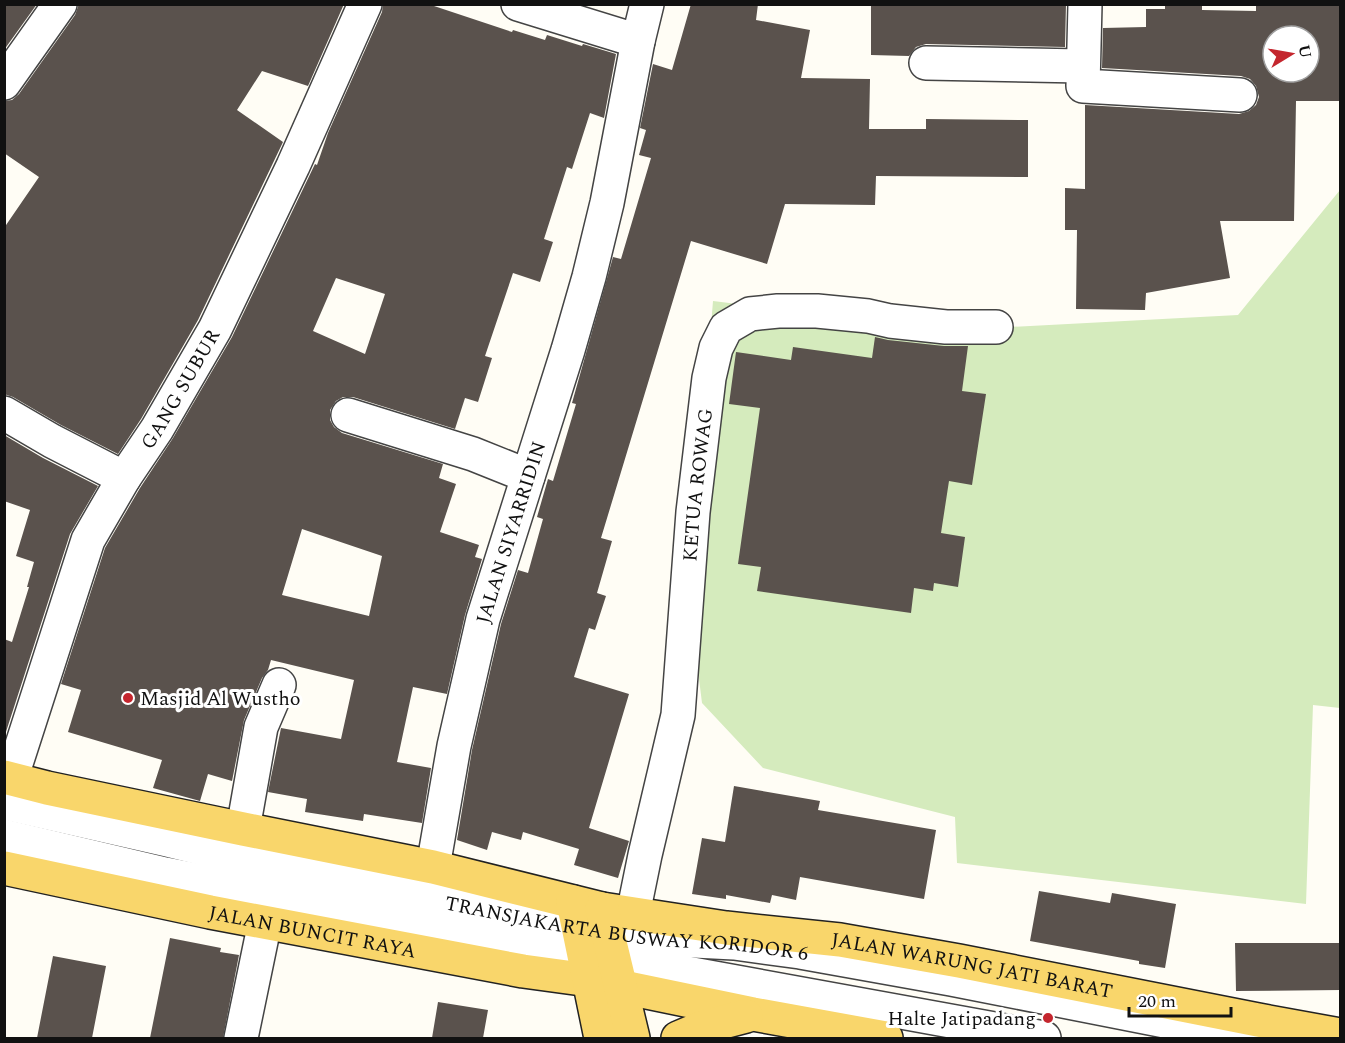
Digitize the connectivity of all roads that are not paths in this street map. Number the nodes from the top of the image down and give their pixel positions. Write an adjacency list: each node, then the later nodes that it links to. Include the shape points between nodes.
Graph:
1 (60, 4): 9 (street)
2 (365, 4): 15 (street, GANG SUBUR, via 215,329)
3 (518, 4): 6 (street)
4 (647, 4): 6 (street, JALAN SIYARRIDIN)
5 (1085, 4): 8 (street)
6 (638, 41): 14 (street, JALAN SIYARRIDIN, via 589,278)
7 (926, 63): 8 (street)
8 (1083, 76): 10 (street)
9 (4, 83)
10 (1240, 95)
11 (996, 327): 23 (street, KETUA ROWAG, via 946,327 817,311 778,311 750,314 726,328 716,348 709,378 693,512 678,715 645,855)
12 (4, 413): 15 (street)
13 (348, 415): 14 (street, via 473,454)
14 (528, 476): 21 (street, JALAN SIYARRIDIN, via 483,619 454,746)
15 (124, 478): 17 (street, GANG SUBUR, via 88,540)
16 (279, 685): 19 (street, via 261,727)
17 (7, 786): 18 (main road)
18 (44, 800): 19 (main road); 20 (street); 23 (street, TRANSJAKARTA BUSWAY KORIDOR 6, via 310,875 537,921)
19 (243, 829): 21 (main road)
20 (18, 855): 22 (main road, JALAN BUNCIT RAYA, via 210,912); 23 (street, TRANSJAKARTA BUSWAY KORIDOR 6)
21 (433, 867): 23 (main road)
22 (265, 922): 24 (main road, JALAN BUNCIT RAYA); 27 (street)
23 (600, 941): 24 (main road, JALAN BUNCIT RAYA); 25 (main road); 26 (main road, JALAN WARUNG JATI BARAT, via 726,928 840,940); 28 (main road); 29 (main road); 32 (street, TRANSJAKARTA BUSWAY KORIDOR 6); 33 (street, TRANSJAKARTA BUSWAY KORIDOR 6, via 734,943 800,952)
24 (545, 973): 28 (main road, via 570,998)
25 (753, 1014): 30 (main road); 31 (main road)
26 (1341, 1035)
27 (242, 1038)
28 (599, 1038)
29 (633, 1038)
30 (678, 1038)
31 (886, 1038)
32 (1044, 1038)
33 (1251, 1038)

